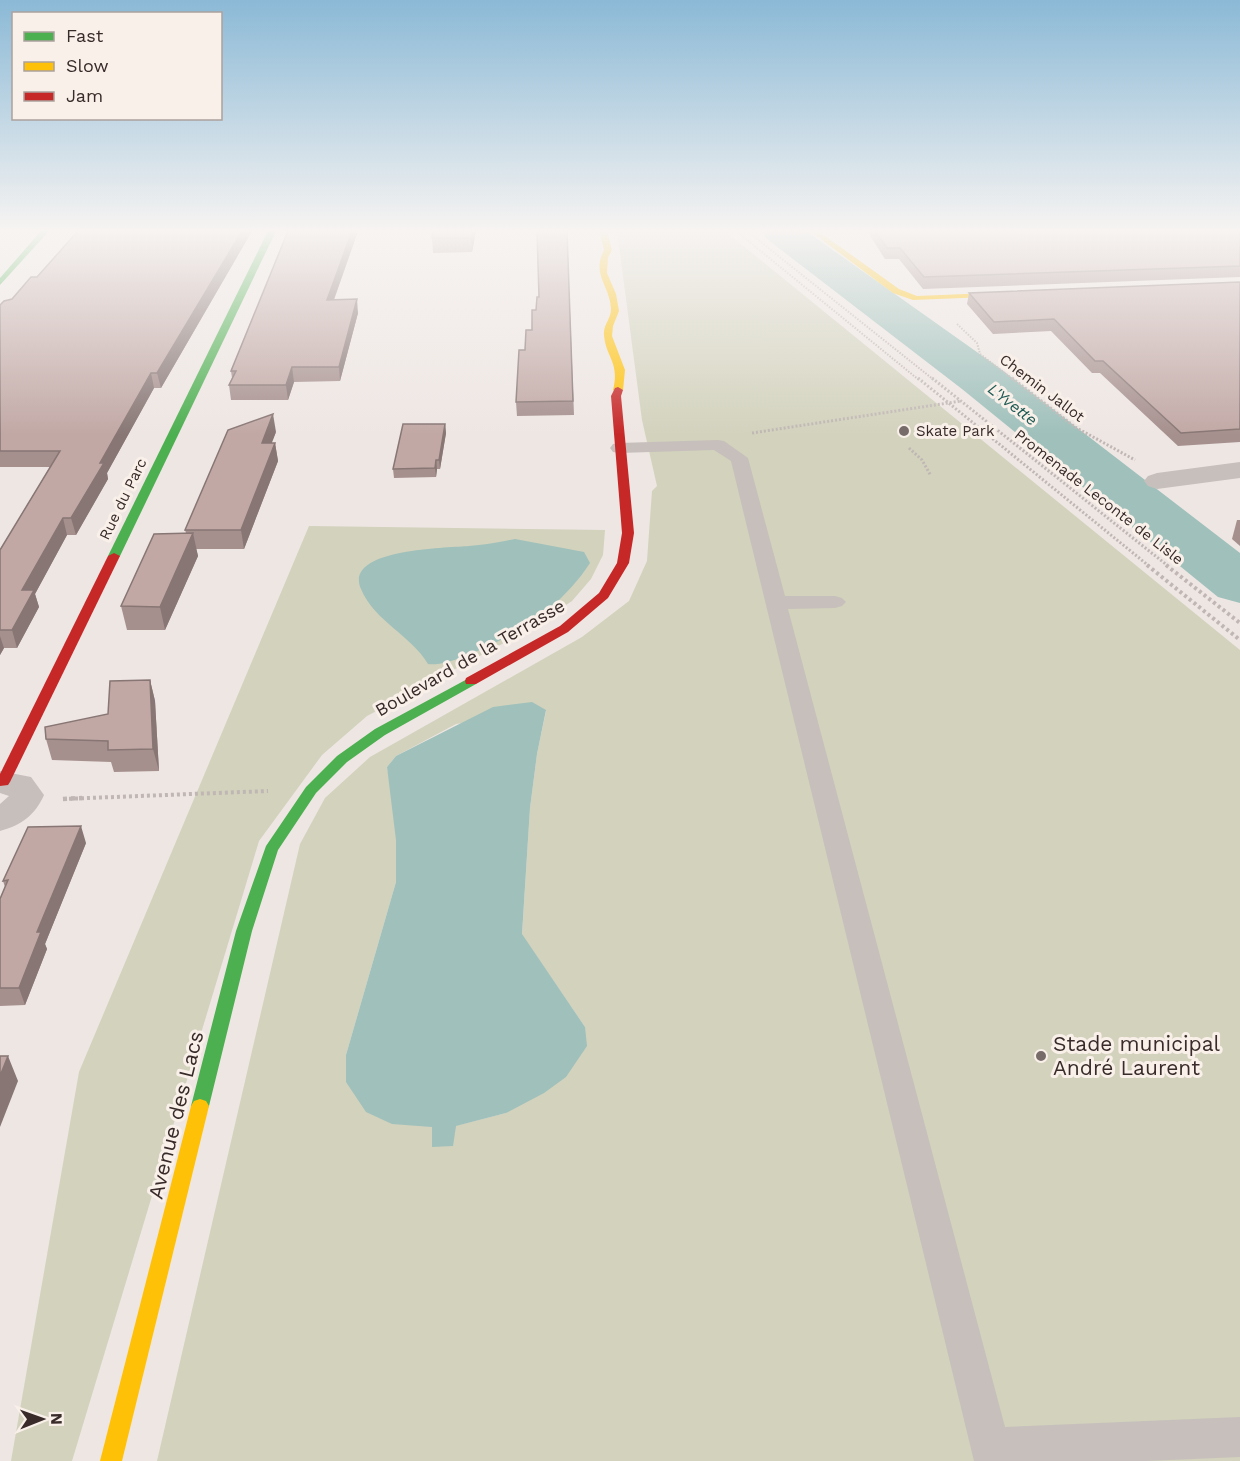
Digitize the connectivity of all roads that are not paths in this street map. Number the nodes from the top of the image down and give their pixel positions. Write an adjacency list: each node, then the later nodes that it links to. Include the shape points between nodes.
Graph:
1 (238, 299): 8 (street, Rue du Parc)
2 (614, 299): 3 (street, Boulevard de la Terrasse, via 615,313 608,328 622,378 616,396)
3 (620, 448): 7 (lane, via 718,445 739,458); 9 (street, Boulevard de la Terrasse, via 628,533 623,563 604,595 564,628 380,732 342,759)
4 (1240, 470): 5 (street)
5 (1165, 480)
6 (835, 602): 7 (lane)
7 (776, 603): 12 (lane)
8 (1, 782): 10 (street, via 19,785 27,795 21,807)
9 (311, 790): 13 (street, Avenue des Lacs, via 271,850 244,931)
10 (0, 819)
11 (1240, 1437): 12 (lane)
12 (992, 1454)
13 (111, 1461)

